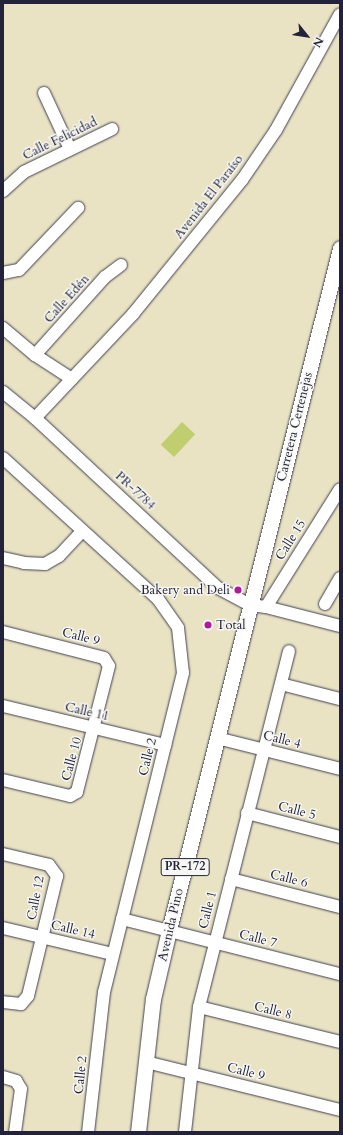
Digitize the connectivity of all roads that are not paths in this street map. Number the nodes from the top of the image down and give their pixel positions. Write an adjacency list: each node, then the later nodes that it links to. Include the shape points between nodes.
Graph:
1 (340, 14): 12 (street, Avenida El Paraíso, via 276,130 242,180 133,314)
2 (44, 92): 4 (street)
3 (112, 129): 4 (street, Calle Felicidad)
4 (70, 149): 5 (street, Calle Felicidad, via 24,172)
5 (3, 191)
6 (78, 208): 9 (street, via 19,270)
7 (340, 248): 21 (main road, Carretera Certenejas / PR-172)
8 (121, 265): 11 (street, Calle Edén, via 105,277)
9 (3, 273)
10 (3, 328): 11 (street)
11 (35, 355): 12 (street)
12 (72, 379): 14 (street)
13 (3, 392): 14 (street, PR-7784 / PR-7784)
14 (35, 418): 21 (street, PR-7784 / PR-7784, via 218,588)
15 (3, 458): 17 (street, Calle 2)
16 (340, 489): 22 (street, Calle 15)
17 (82, 531): 18 (street, via 59,556 45,564); 31 (street, Calle 2, via 158,599 178,628 183,673)
18 (3, 558)
19 (340, 578): 20 (street)
20 (325, 604)
21 (250, 605): 22 (street, PR-7784); 30 (main road, Avenida Pino / PR-172)
22 (266, 607): 23 (street, PR-7784)
23 (340, 626)
24 (3, 632): 29 (street, Calle 9, via 104,658 109,666)
25 (289, 652): 26 (street, Calle 1)
26 (281, 684): 27 (street); 32 (street, Calle 1)
27 (340, 699)
28 (3, 706): 29 (street, Calle 11)
29 (94, 728): 31 (street, Calle 11); 34 (street, Calle 10, via 77,792 70,796)
30 (217, 738): 32 (street, Calle 4); 42 (main road, Avenida Pino / PR-172)
31 (165, 745): 40 (street, Calle 2)
32 (263, 750): 33 (street, Calle 4); 35 (street, Calle 1)
33 (340, 769)
34 (3, 780)
35 (247, 813): 36 (street, Calle 5); 38 (street, Calle 1)
36 (340, 836)
37 (3, 854): 43 (street, Calle 12, via 49,865 57,876)
38 (231, 879): 39 (street, Calle 6); 44 (street, Calle 1)
39 (340, 907)
40 (122, 919): 42 (street, Calle 7); 45 (street, Calle 2)
41 (3, 928): 43 (street, Calle 14)
42 (169, 930): 44 (street, Calle 7); 50 (main road, Avenida Pino / PR-172, via 153,999)
43 (42, 937): 45 (street, Calle 14); 47 (street, Calle 12, via 28,996 21,1004)
44 (214, 943): 46 (street, Calle 7); 48 (street, Calle 1)
45 (112, 954): 55 (street, Calle 2, via 104,992)
46 (340, 974)
47 (3, 1002)
48 (199, 1007): 49 (street, Calle 8); 51 (street, Calle 1)
49 (340, 1042)
50 (146, 1062): 51 (street, Calle 9); 56 (main road, Avenida Pino / PR-172)
51 (192, 1074): 53 (street, Calle 9); 57 (street, Calle 1)
52 (3, 1077): 54 (street, via 16,1081 20,1089)
53 (340, 1110)
54 (15, 1132)
55 (88, 1132)
56 (138, 1132)
57 (185, 1132)

